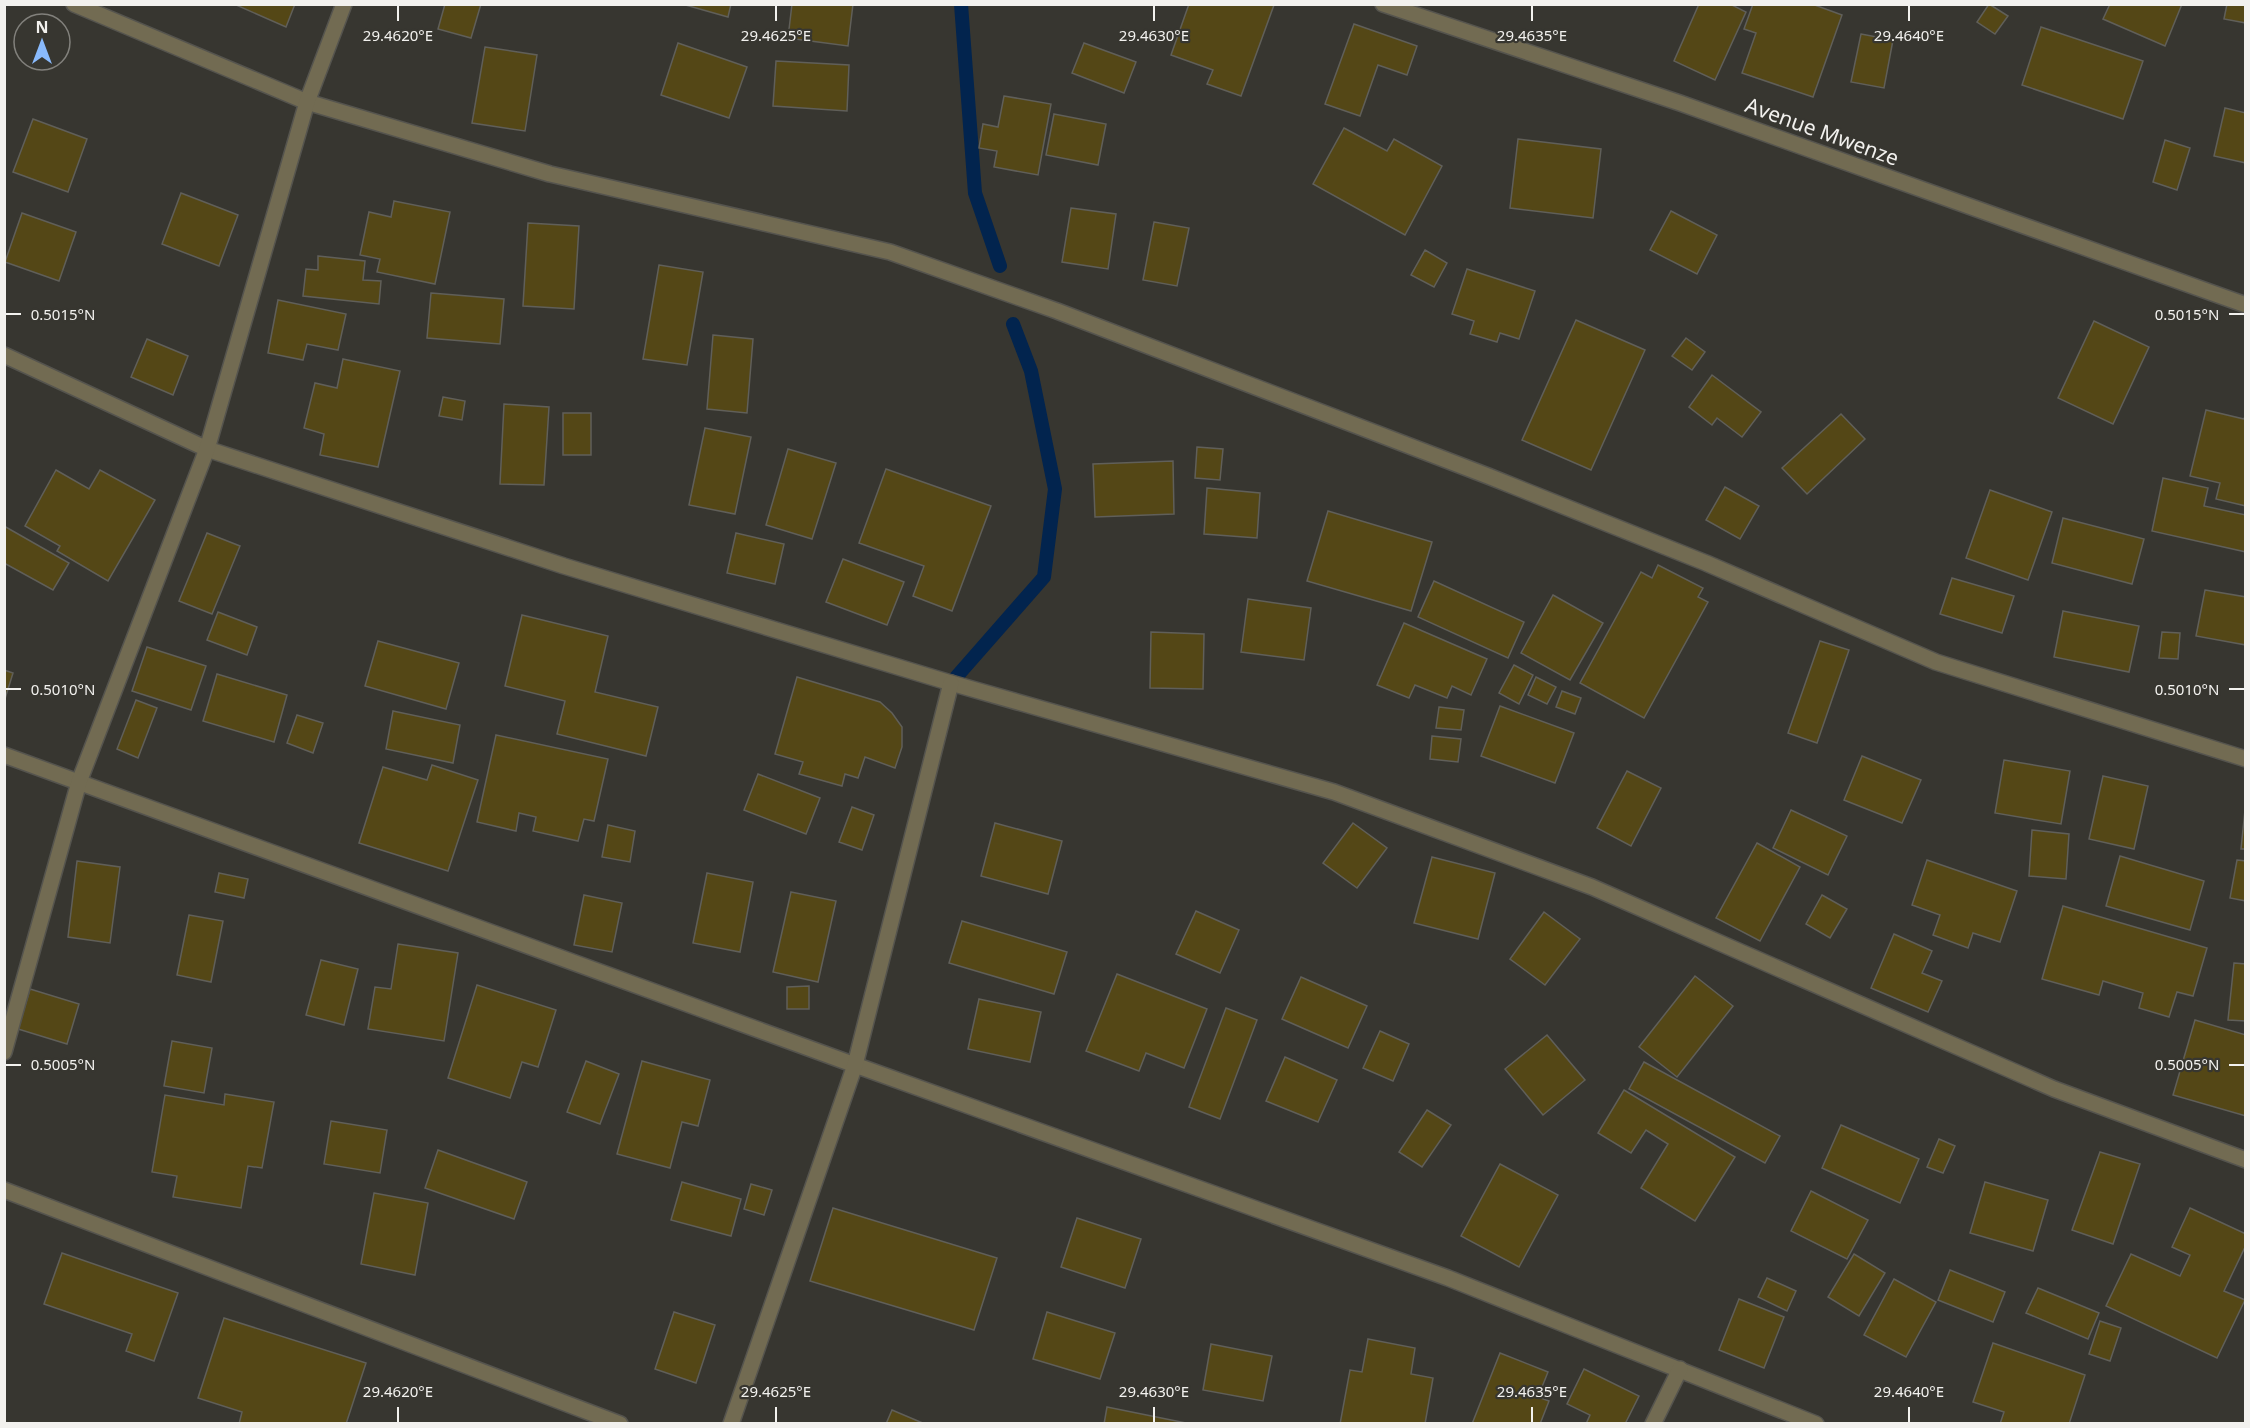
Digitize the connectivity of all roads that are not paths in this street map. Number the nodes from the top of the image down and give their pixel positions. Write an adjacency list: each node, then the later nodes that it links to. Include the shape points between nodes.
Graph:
1 (74, 4): 4 (street)
2 (344, 4): 4 (street)
3 (1383, 4): 5 (street, Avenue Mwenze, via 1680,103)
4 (307, 102): 7 (street); 10 (street, via 550,174 890,252 1057,310 1477,472 1706,563 1936,662)
5 (2246, 305)
6 (4, 355): 7 (street)
7 (207, 449): 8 (street, via 564,566); 11 (street)
8 (951, 683): 13 (street); 14 (street, via 1346,796 1592,887 2054,1089)
9 (4, 755): 11 (street)
10 (2246, 759)
11 (79, 782): 12 (street); 13 (street)
12 (4, 1052)
13 (855, 1065): 16 (street, via 1448,1278); 18 (street)
14 (2246, 1160)
15 (4, 1190): 17 (street)
16 (1680, 1369): 19 (street); 20 (street)
17 (620, 1424)
18 (731, 1424)
19 (1653, 1424)
20 (1816, 1424)

